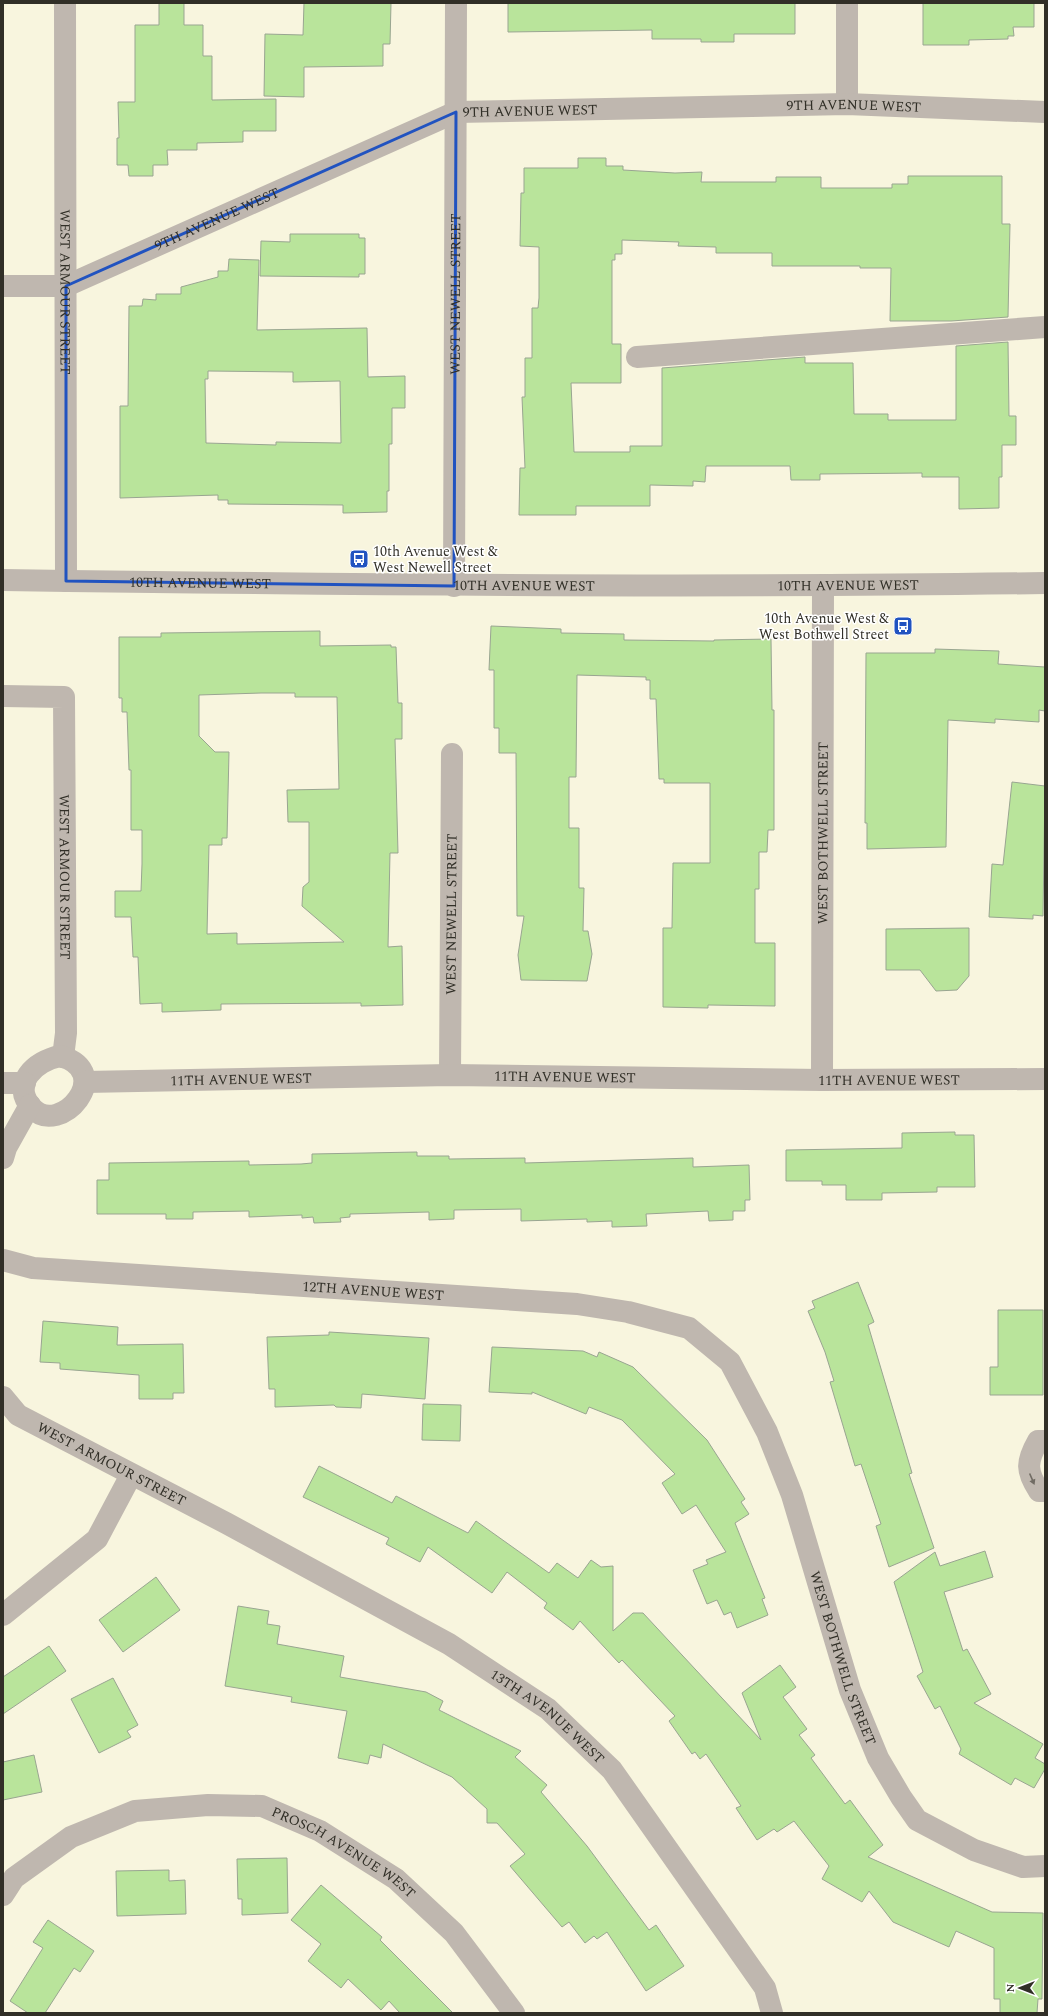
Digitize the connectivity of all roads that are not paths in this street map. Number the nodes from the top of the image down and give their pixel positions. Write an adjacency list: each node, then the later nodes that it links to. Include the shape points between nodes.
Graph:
1 (65, 3): 8 (street, WEST ARMOUR STREET)
2 (456, 3): 5 (street, WEST NEWELL STREET)
3 (847, 3): 4 (street)
4 (847, 104): 5 (street, 9TH AVENUE WEST); 6 (street, 9TH AVENUE WEST)
5 (456, 112): 8 (street, 9TH AVENUE WEST); 15 (street, WEST NEWELL STREET)
6 (1045, 112)
7 (3, 286): 8 (street, 9TH AVENUE WEST)
8 (66, 286): 12 (street, WEST ARMOUR STREET)
9 (1045, 327): 10 (street)
10 (637, 356)
11 (3, 580): 12 (street, 10TH AVENUE WEST)
12 (66, 581): 15 (street, 10TH AVENUE WEST)
13 (1045, 583): 14 (street, 10TH AVENUE WEST)
14 (823, 585): 15 (street, 10TH AVENUE WEST); 21 (street, WEST BOTHWELL STREET)
15 (454, 586)
16 (3, 696): 18 (street, WEST ARMOUR STREET, via 64,697 66,1033)
17 (452, 754): 19 (street, WEST NEWELL STREET)
18 (63, 1057): 22 (street, via 76,1064); 24 (street, via 51,1058 32,1069)
19 (450, 1075): 21 (street, 11TH AVENUE WEST); 22 (street, 11TH AVENUE WEST)
20 (1045, 1079): 21 (street, 11TH AVENUE WEST)
21 (822, 1080)
22 (85, 1082): 25 (street, via 78,1101 58,1114 39,1113)
23 (3, 1083): 24 (street)
24 (25, 1083): 25 (street, via 26,1099)
25 (30, 1105): 26 (street)
26 (3, 1158)
27 (3, 1260): 28 (street, 12TH AVENUE WEST, via 33,1268 577,1304 628,1312 689,1328)
28 (730, 1362): 35 (street, WEST BOTHWELL STREET, via 767,1432 789,1488 850,1690 878,1758 901,1798 917,1820 974,1850 1024,1867)
29 (3, 1397): 31 (street, WEST ARMOUR STREET, via 18,1415)
30 (1045, 1441): 32 (street, one-way to 32, via 1038,1441 1031,1453 1028,1466 1039,1491)
31 (131, 1475): 33 (street, WEST ARMOUR STREET); 34 (street, via 97,1539)
32 (1045, 1491)
33 (226, 1523): 38 (street, 13TH AVENUE WEST, via 449,1644 548,1709 612,1770 765,1988)
34 (3, 1615)
35 (1045, 1866)
36 (3, 1895): 37 (street, PROSCH AVENUE WEST, via 14,1878 71,1837 135,1811 208,1805 262,1806 320,1831 396,1879 454,1934)
37 (514, 2013)
38 (772, 2013)

